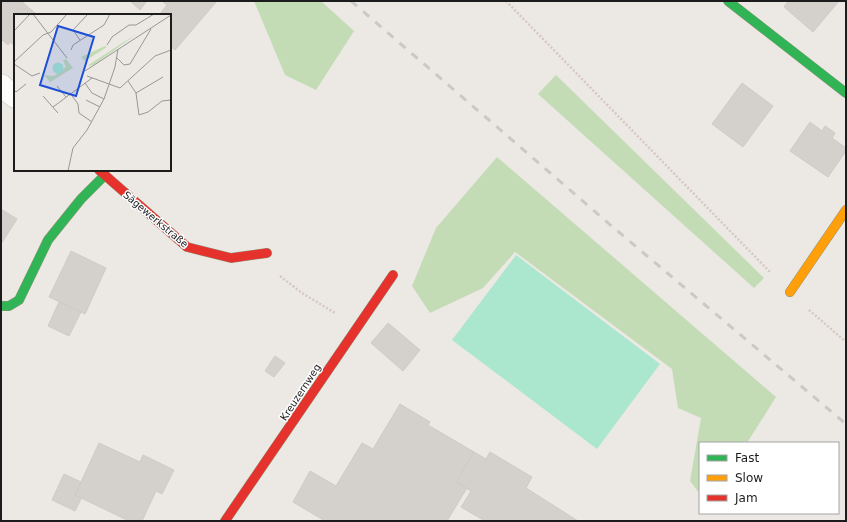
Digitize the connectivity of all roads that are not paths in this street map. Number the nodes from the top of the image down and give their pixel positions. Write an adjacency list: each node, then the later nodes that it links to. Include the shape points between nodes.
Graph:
1 (728, 1): 3 (street)
2 (1, 85): 4 (street)
3 (844, 87)
4 (14, 96)
5 (102, 173): 7 (street, Sägewerkstraße, via 187,247 231,258); 10 (street, via 48,240 19,300 9,306)
6 (846, 210): 9 (street)
7 (267, 252)
8 (393, 275): 11 (street, Kreuzernweg)
9 (790, 292)
10 (1, 306)
11 (225, 521)

